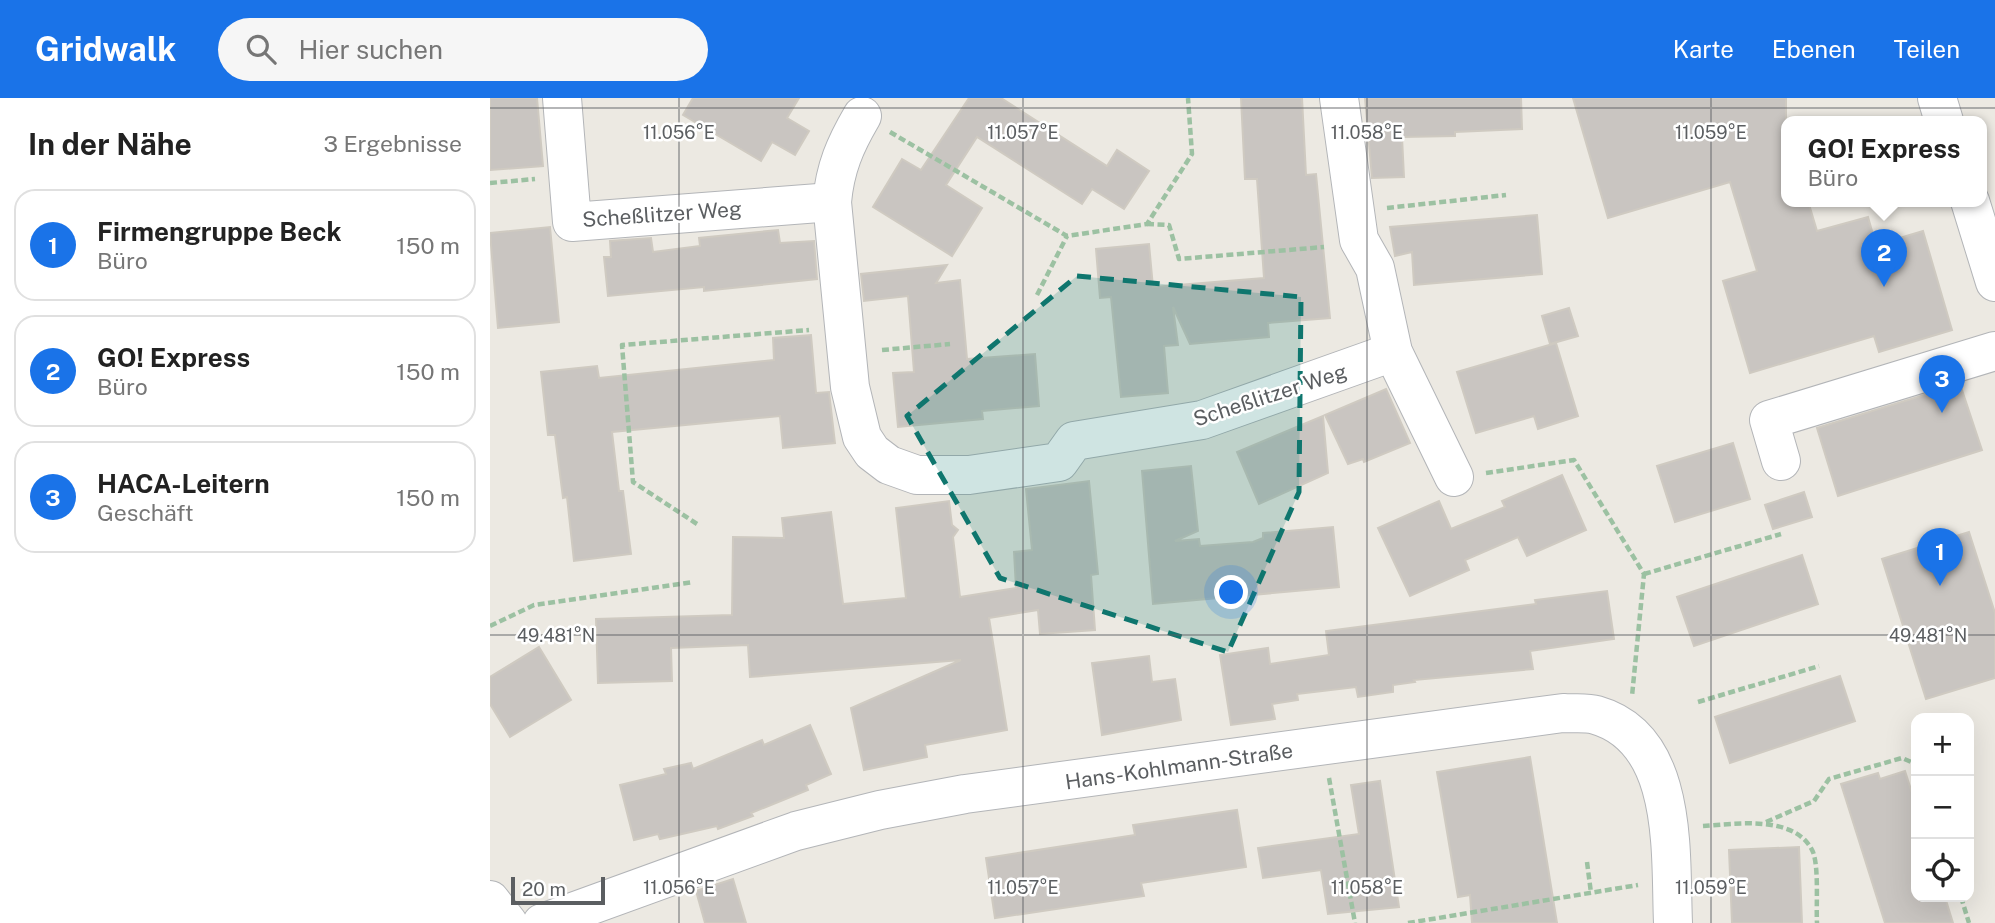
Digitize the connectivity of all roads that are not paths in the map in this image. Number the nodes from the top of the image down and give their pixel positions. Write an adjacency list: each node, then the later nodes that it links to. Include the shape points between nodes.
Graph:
1 (562, 98): 6 (street, Scheßlitzer Weg, via 572,222)
2 (1339, 98): 10 (street, via 1357,226 1375,268)
3 (1937, 98): 5 (street)
4 (857, 104): 6 (street, Scheßlitzer Weg, via 838,161)
5 (1942, 116)
6 (832, 202): 10 (street, Scheßlitzer Weg, via 854,412 872,452 889,465 917,475 969,475 1059,462 1074,441 1202,420)
7 (1972, 207): 8 (street)
8 (1995, 282)
9 (1995, 351): 11 (street, via 1769,420)
10 (1393, 352): 12 (street)
11 (1781, 461)
12 (1454, 477)
13 (490, 900): 14 (street)
14 (508, 923)
15 (542, 923): 16 (street, Hans-Kohlmann-Straße, via 796,831 880,810 965,794 1563,713 1596,715 1622,729 1646,751 1658,774 1668,829)
16 (1674, 923)

